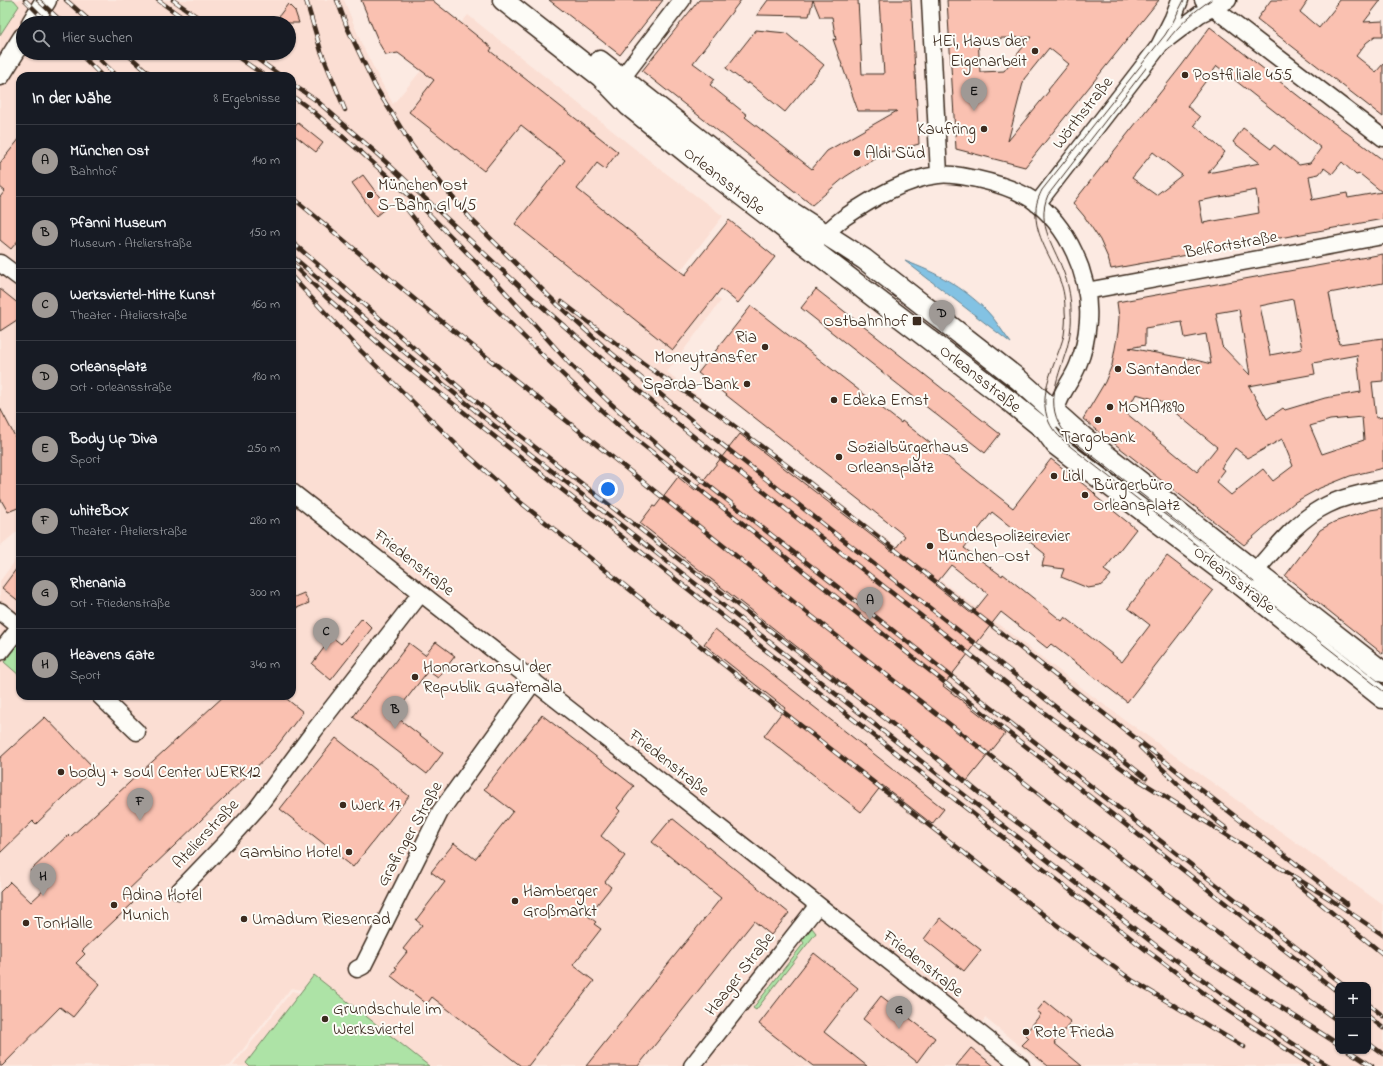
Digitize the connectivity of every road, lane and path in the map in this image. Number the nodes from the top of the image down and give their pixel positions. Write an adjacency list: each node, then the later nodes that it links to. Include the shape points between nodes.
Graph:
1 (46, 0): 9 (main road)
2 (503, 0): 13 (main road, Orleansstraße, via 601,77)
3 (522, 0): 13 (main road, Orleansstraße)
4 (682, 0): 13 (street)
5 (930, 0): 15 (street)
6 (1180, 0): 10 (street, Wörthstraße, via 1174,18)
7 (1228, 0): 8 (street, Wörthstraße)
8 (1208, 4): 10 (street, Wörthstraße, via 1200,14); 14 (street)
9 (36, 16)
10 (1159, 46): 16 (street, Wörthstraße)
11 (16, 49): 12 (main road)
12 (0, 75)
13 (618, 84): 17 (main road, Orleansstraße, via 791,212); 19 (main road, Orleansstraße, via 629,106)
14 (1383, 138)
15 (939, 174): 16 (street, via 996,183); 17 (street, via 906,183 881,195 844,218)
16 (1037, 204): 22 (street, via 1052,219 1075,254)
17 (826, 233): 19 (street); 23 (main road, Orleansstraße, via 864,259 1018,379)
18 (1383, 236): 22 (street, Belfortstraße)
19 (808, 245): 24 (main road, Orleansstraße)
20 (0, 263): 21 (street)
21 (16, 275)
22 (1086, 291): 23 (street, via 1088,320 1084,345 1078,366)
23 (1055, 413): 24 (street); 27 (main road, Orleansstraße)
24 (1045, 430): 28 (main road, Orleansstraße, via 1056,445)
25 (1383, 489): 27 (street, via 1350,496 1313,513 1282,540)
26 (296, 495): 29 (street, Friedenstraße)
27 (1255, 572): 28 (street); 34 (main road, Orleansstraße)
28 (1242, 586): 36 (main road, Orleansstraße)
29 (421, 593): 35 (street, Friedenstraße); 39 (street, Atelierstraße, via 258,807)
30 (0, 611): 31 (street)
31 (16, 624)
32 (16, 632): 33 (street)
33 (0, 652)
34 (1383, 672)
35 (534, 681): 40 (street, Friedenstraße); 41 (street, Grafinger Straße, via 440,812 363,966)
36 (1383, 698)
37 (104, 700): 38 (street)
38 (137, 732)
39 (179, 891)
40 (818, 905): 42 (street, Haager Straße); 43 (street, Friedenstraße)
41 (357, 969)
42 (692, 1066)
43 (1021, 1066)

